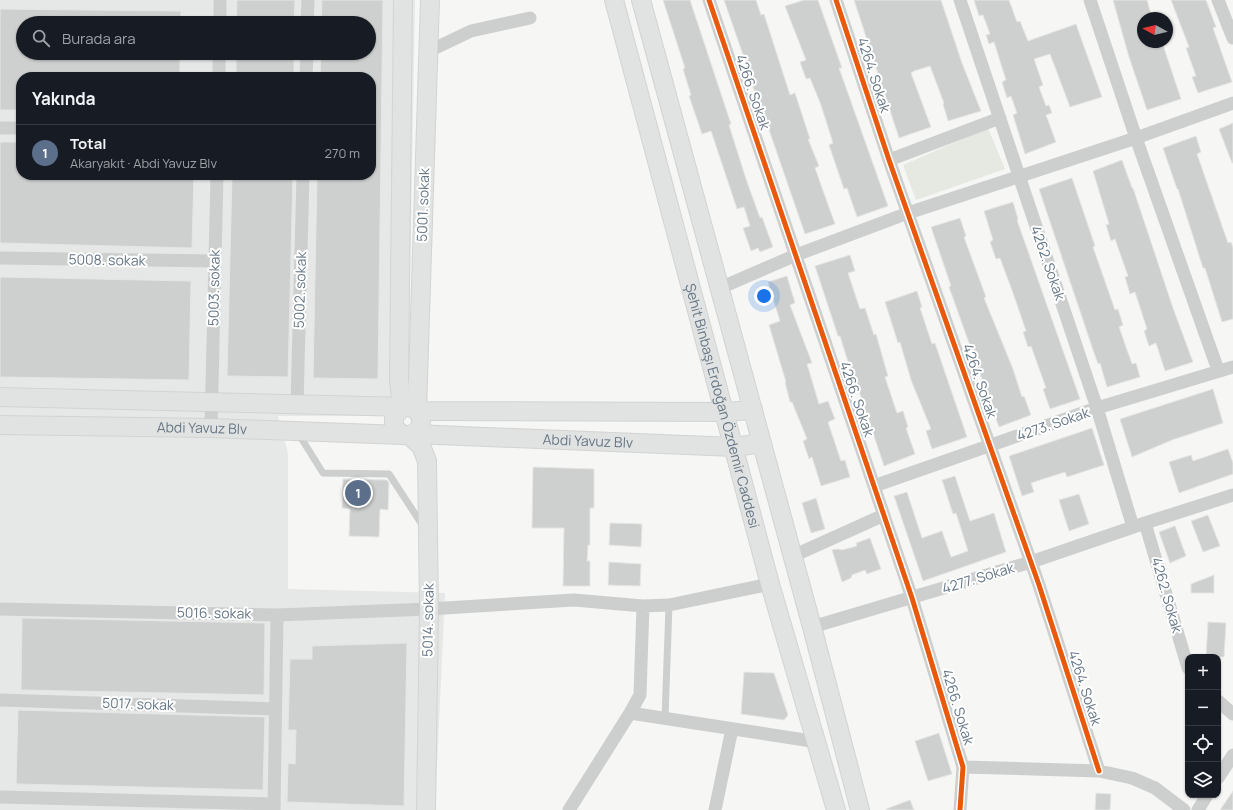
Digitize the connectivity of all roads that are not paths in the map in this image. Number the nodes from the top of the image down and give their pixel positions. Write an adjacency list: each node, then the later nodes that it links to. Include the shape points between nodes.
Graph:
1 (220, 0): 12 (street)
2 (308, 0): 13 (street)
3 (403, 0): 41 (main road, 5001. sokak, via 399,380)
4 (430, 0): 16 (main road, 5001. sokak)
5 (614, 0): 43 (main road, Şehit Binbaşı Erdoğan Özdemir Caddesi)
6 (641, 0): 34 (main road, Şehit Binbaşı Erdoğan Özdemir Caddesi)
7 (709, 0): 31 (street, 4266. Sokak)
8 (836, 0): 26 (street, 4264. Sokak)
9 (960, 0): 22 (street, 4262. Sokak)
10 (1090, 0): 25 (street)
11 (1218, 0): 15 (street)
12 (220, 16)
13 (307, 16)
14 (530, 18): 16 (street, via 471,31)
15 (1233, 38)
16 (427, 52): 41 (main road, 5001. sokak)
17 (219, 60): 19 (street)
18 (307, 60): 20 (street)
19 (219, 72)
20 (306, 72)
21 (1233, 103): 25 (street)
22 (1000, 118): 26 (street); 27 (street, 4262. Sokak)
23 (0, 128): 24 (street)
24 (16, 128)
25 (1136, 138): 27 (street); 36 (street)
26 (889, 160): 30 (street, 4264. Sokak)
27 (1018, 176): 30 (street); 40 (street, 4262. Sokak)
28 (217, 180): 33 (street, 5003. sokak)
29 (303, 180): 39 (street, 5002. sokak)
30 (908, 213): 31 (street); 49 (street, 4264. Sokak)
31 (796, 255): 34 (street); 51 (street, 4266. Sokak)
32 (0, 258): 33 (street, 5008. sokak)
33 (215, 261): 38 (street, 5003. sokak)
34 (720, 288): 42 (main road, Şehit Binbaşı Erdoğan Özdemir Caddesi)
35 (1233, 367): 36 (street, 4273. Sokak)
36 (1218, 370): 40 (street, 4273. Sokak)
37 (0, 397): 38 (main road, Abdi Yavuz Blv)
38 (212, 402): 39 (main road, Abdi Yavuz Blv); 45 (street, 5003. sokak)
39 (297, 405): 41 (main road, Abdi Yavuz Blv)
40 (1097, 408): 49 (street, 4273. Sokak); 54 (street, 4262. Sokak)
41 (410, 410): 43 (main road, Abdi Yavuz Blv); 47 (main road, via 422,422 420,429); 47 (main road, via 396,413 393,420 396,431)
42 (753, 410): 43 (main road, Abdi Yavuz Blv); 48 (main road, Şehit Binbaşı Erdoğan Özdemir Caddesi)
43 (724, 412): 50 (main road, Şehit Binbaşı Erdoğan Özdemir Caddesi)
44 (0, 425): 45 (main road, Abdi Yavuz Blv)
45 (211, 428): 46 (main road, Abdi Yavuz Blv)
46 (296, 431): 47 (main road, Abdi Yavuz Blv); 55 (lane, via 323,473 389,474)
47 (409, 435): 50 (main road, Abdi Yavuz Blv); 55 (main road, 5014. sokak, via 421,446 426,461)
48 (762, 443): 50 (main road, Abdi Yavuz Blv); 56 (main road, Şehit Binbaşı Erdoğan Özdemir Caddesi)
49 (990, 446): 51 (street, 4273. Sokak); 57 (street, 4264. Sokak)
50 (735, 448): 58 (main road, Şehit Binbaşı Erdoğan Özdemir Caddesi)
51 (874, 486): 53 (street, 4266. Sokak)
52 (1233, 495): 54 (street, 4277. Sokak)
53 (884, 515): 56 (street); 59 (street, 4266. Sokak)
54 (1139, 525): 57 (street, 4277. Sokak); 66 (street, 4262. Sokak)
55 (429, 535): 63 (main road, 5014. sokak)
56 (793, 556): 65 (main road, Şehit Binbaşı Erdoğan Özdemir Caddesi)
57 (1032, 562): 59 (street, 4277. Sokak); 77 (street, 4264. Sokak)
58 (770, 584): 60 (street, 5016. sokak); 74 (main road, Şehit Binbaşı Erdoğan Özdemir Caddesi)
59 (912, 598): 65 (street, 4277. Sokak); 76 (street, 4266. Sokak)
60 (669, 605): 61 (street, 5016. sokak); 72 (lane)
61 (643, 606): 63 (street, 5016. sokak, via 574,600); 70 (street, via 640,695)
62 (0, 609): 64 (street, 5016. sokak)
63 (428, 609): 64 (street, 5016. sokak); 82 (main road, 5014. sokak)
64 (277, 615): 69 (street)
65 (812, 627): 86 (main road, Şehit Binbaşı Erdoğan Özdemir Caddesi)
66 (1185, 659)
67 (0, 700): 69 (street, 5017. sokak)
68 (1221, 704): 71 (street)
69 (276, 709): 81 (street)
70 (630, 713): 72 (street); 83 (street)
71 (1233, 714)
72 (665, 718): 73 (street)
73 (732, 729): 74 (street); 84 (street)
74 (818, 742): 85 (main road, Şehit Binbaşı Erdoğan Özdemir Caddesi)
75 (1233, 755): 78 (street)
76 (963, 767): 77 (street); 87 (street, 4266. Sokak)
77 (1098, 771): 88 (street, via 1132,778 1155,788)
78 (1221, 773)
79 (0, 797): 81 (street)
80 (1205, 798): 89 (street)
81 (274, 807)
82 (426, 810)
83 (569, 810)
84 (715, 810)
85 (836, 810)
86 (860, 810)
87 (960, 810)
88 (1184, 810)
89 (1198, 810)

